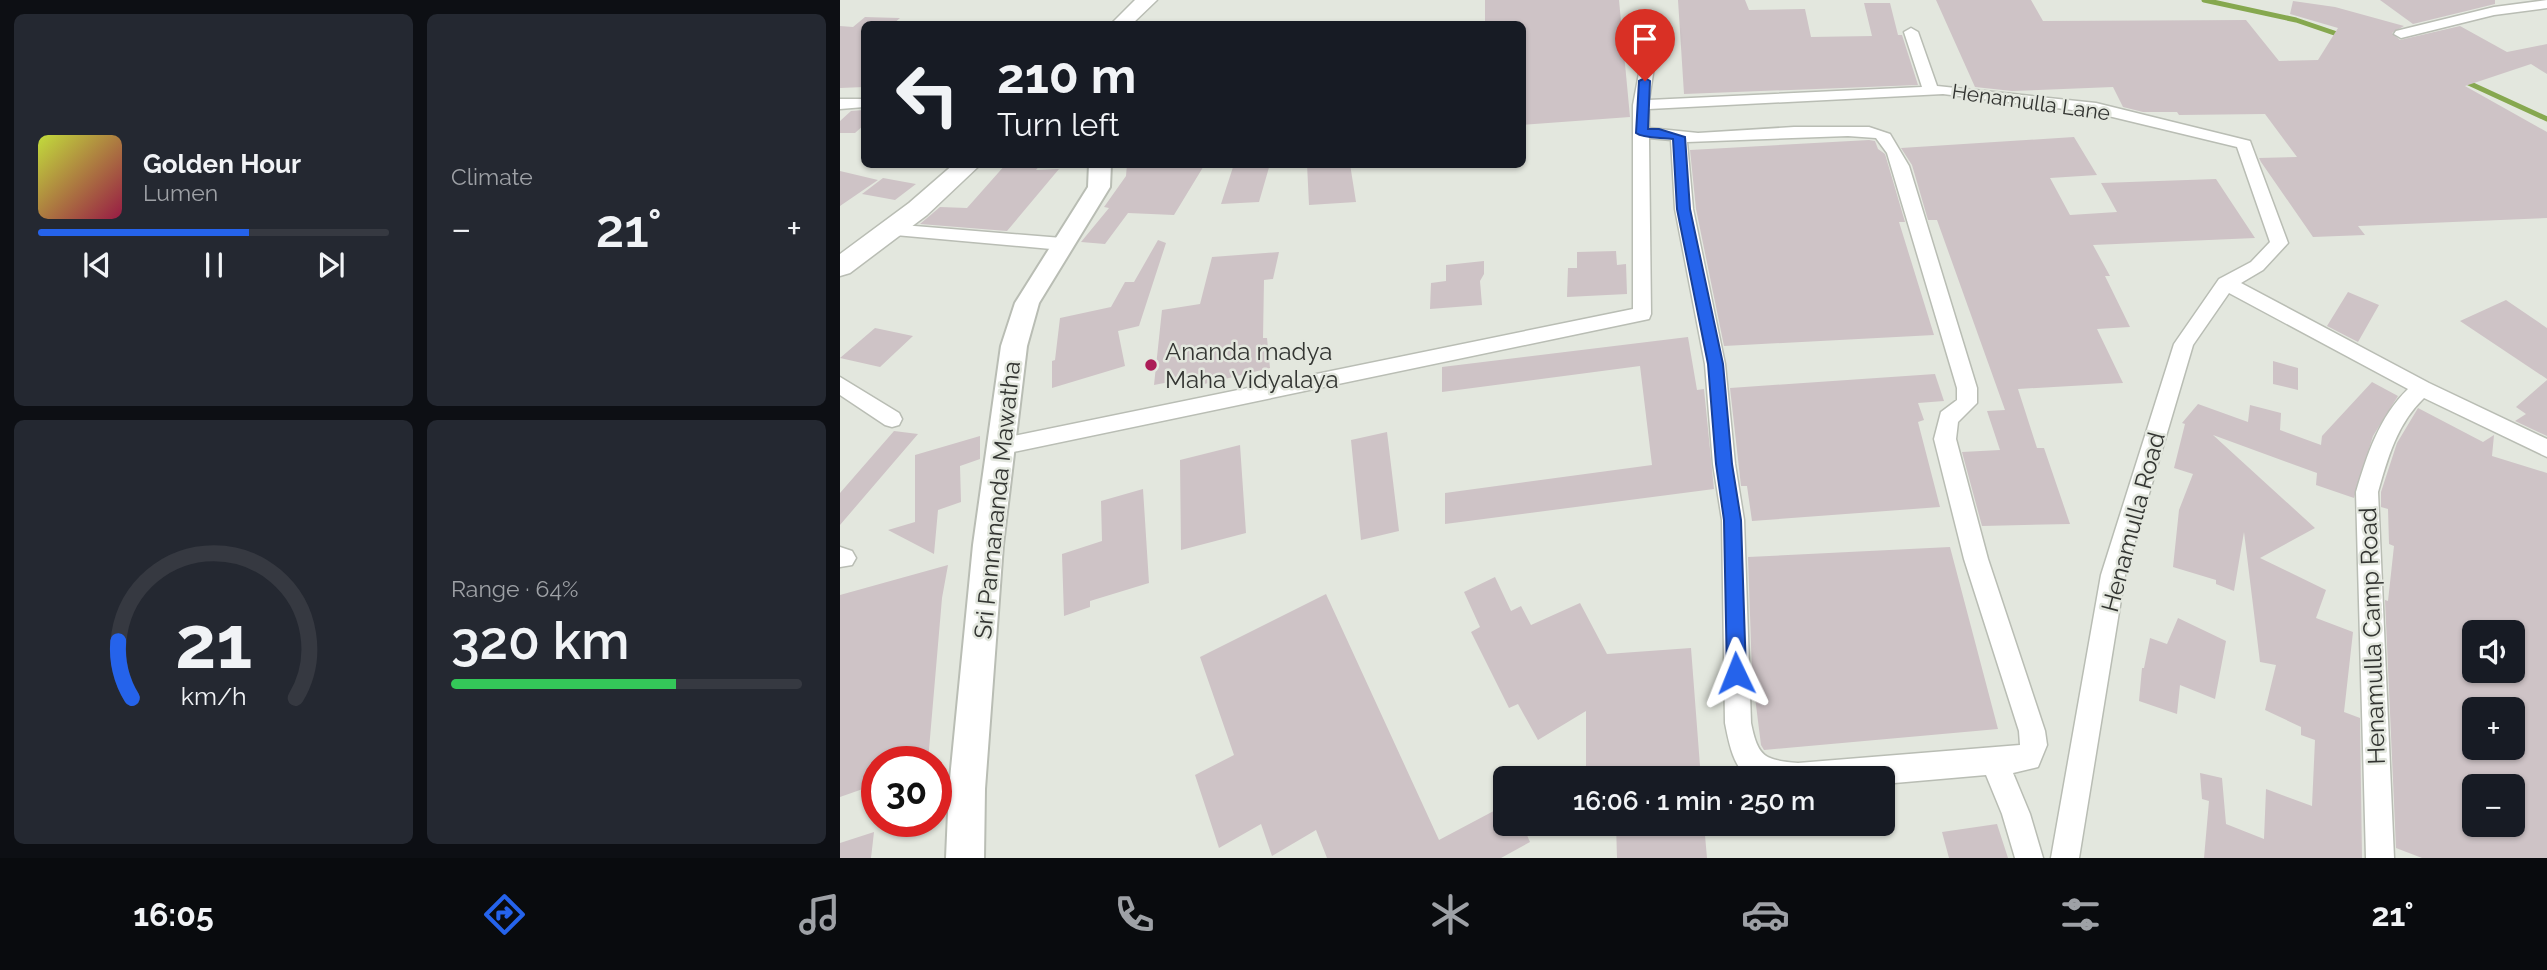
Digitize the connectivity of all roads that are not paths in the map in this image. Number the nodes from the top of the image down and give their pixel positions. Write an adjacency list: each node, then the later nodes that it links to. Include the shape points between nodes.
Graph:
1 (1147, 0): 3 (main road)
2 (2547, 4): 6 (street, via 2494,11)
3 (1124, 21)
4 (1911, 32): 7 (street)
5 (1652, 34): 10 (street)
6 (2401, 34)
7 (1931, 90): 10 (street, Henamulla Lane); 18 (street, Henamulla Lane, via 2096,108 2244,144 2279,243 2258,265)
8 (861, 103): 9 (street)
9 (840, 104)
10 (1642, 105): 11 (street)
11 (1642, 133): 12 (street); 22 (street, via 1642,314)
12 (1679, 137): 24 (street, via 1684,209 1715,364 1733,520 1738,723 1744,753 1770,775 1798,777); 24 (street, via 1848,131 1880,134 1889,141 1905,179 1967,388 1967,403 1948,418 1945,439 1976,559 2032,731 2034,745 2028,758)
13 (964, 168): 15 (main road)
14 (1100, 168): 16 (main road, Sri Pannananda Mawatha, via 1098,187)
15 (890, 230): 16 (street); 17 (main road)
16 (1062, 244): 22 (main road, Sri Pannananda Mawatha, via 1027,303 1014,346)
17 (840, 267)
18 (2225, 283): 20 (street); 27 (street, Henamulla Road, via 2184,344 2113,575)
19 (840, 385): 21 (street)
20 (2422, 388): 23 (street); 28 (street, Henamulla Camp Road, via 2397,412 2383,439 2367,492)
21 (891, 419)
22 (999, 447): 25 (main road, Sri Pannananda Mawatha, via 967,789)
23 (2547, 449)
24 (1995, 763): 26 (street, via 2017,814)
25 (965, 858)
26 (2029, 858)
27 (2065, 858)
28 (2380, 858)

